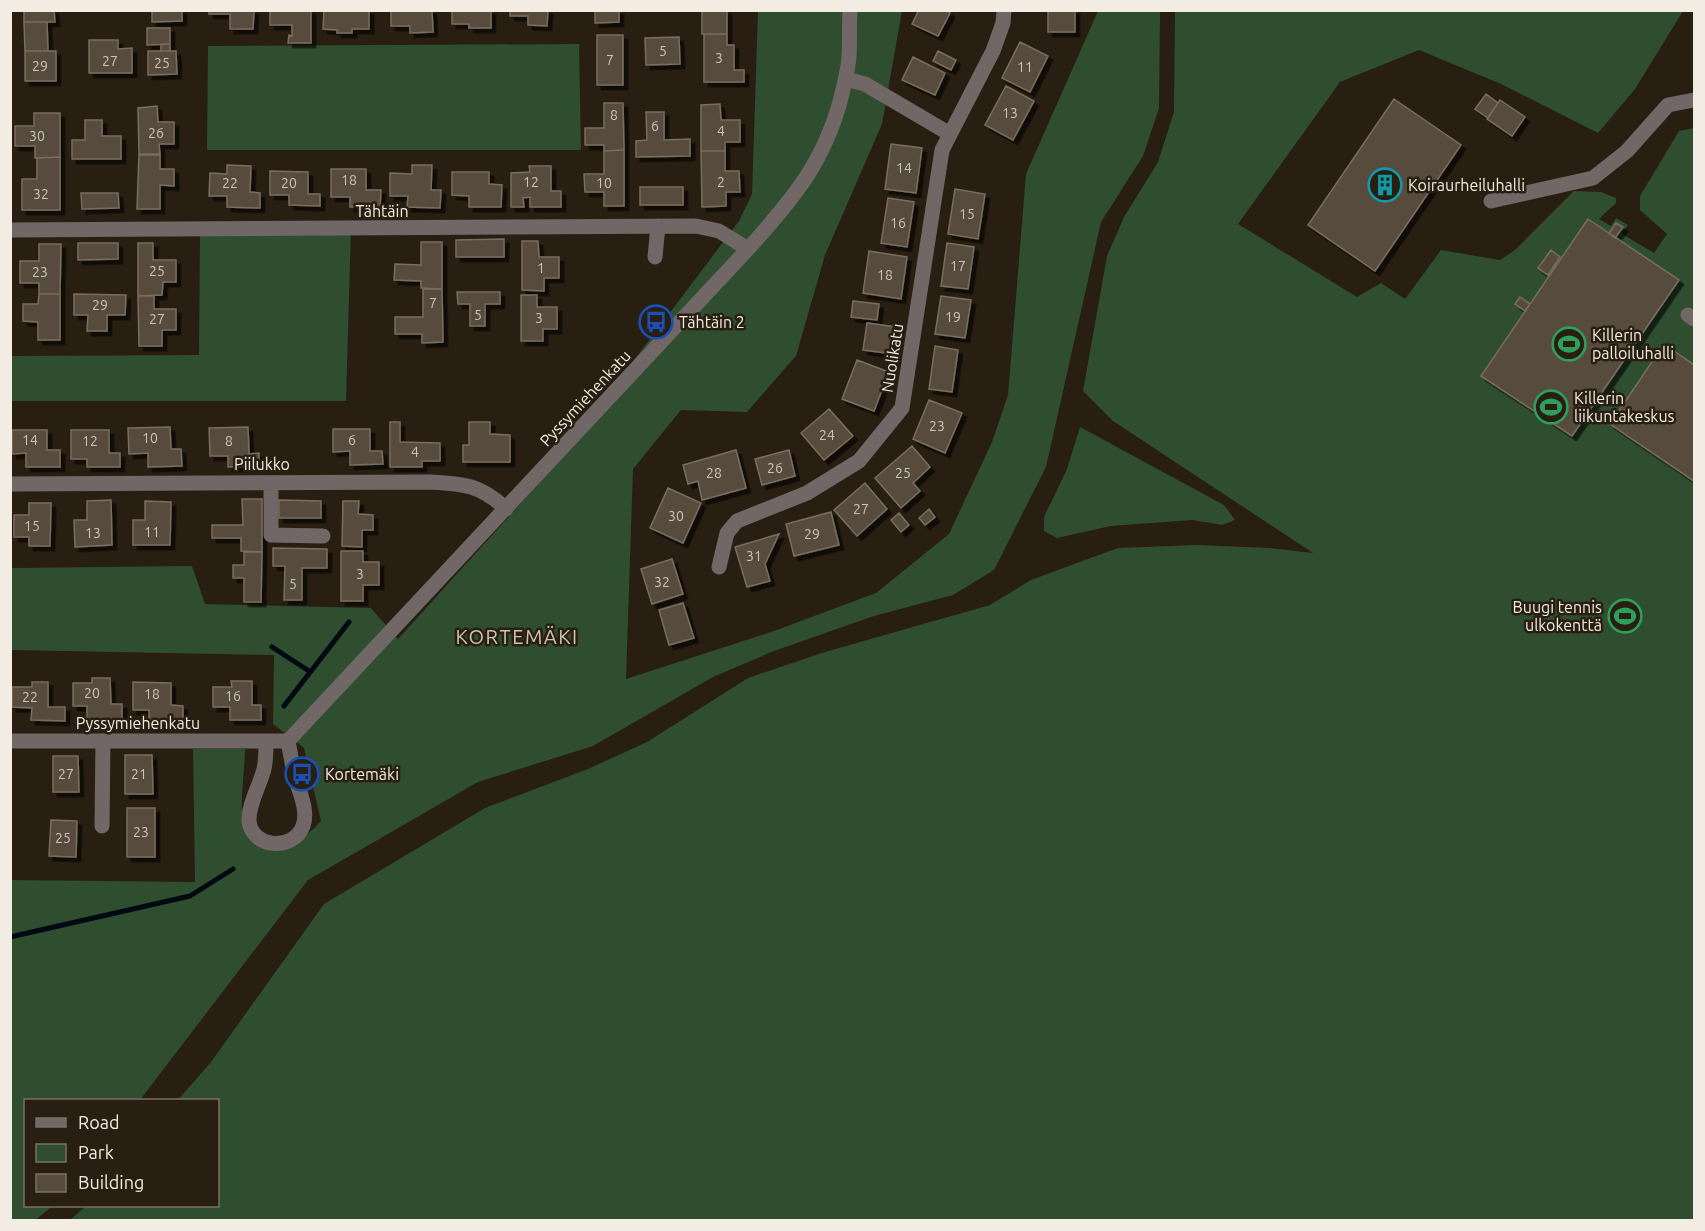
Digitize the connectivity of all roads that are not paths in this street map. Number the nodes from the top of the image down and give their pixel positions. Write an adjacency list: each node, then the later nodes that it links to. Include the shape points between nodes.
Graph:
1 (849, 10): 3 (street, Pyssymiehenkatu)
2 (1004, 10): 5 (street, Nuolikatu, via 993,51)
3 (846, 80): 5 (street, via 866,84); 9 (street, Pyssymiehenkatu, via 823,150 805,181)
4 (1695, 100): 6 (street, via 1668,105 1627,151 1593,178)
5 (950, 134): 15 (street, Nuolikatu, via 942,150 902,408 859,461 807,493 737,520 727,533)
6 (1491, 201)
7 (658, 226): 8 (street, Tähtäin); 9 (street, Tähtäin, via 708,227); 10 (street)
8 (10, 230)
9 (748, 249): 13 (street, Pyssymiehenkatu)
10 (656, 258)
11 (271, 483): 12 (street, Piilukko); 13 (street, Piilukko, via 458,484 492,495); 14 (street, via 271,535)
12 (10, 484)
13 (506, 509): 19 (street, Pyssymiehenkatu)
14 (323, 536)
15 (719, 567)
16 (10, 741): 17 (street, Pyssymiehenkatu)
17 (103, 741): 18 (street, Pyssymiehenkatu); 20 (street)
18 (266, 741): 19 (street, Pyssymiehenkatu); 19 (street, via 265,766 249,820 252,833 260,840 276,844 300,833 305,811)
19 (288, 741)
20 (102, 826)

